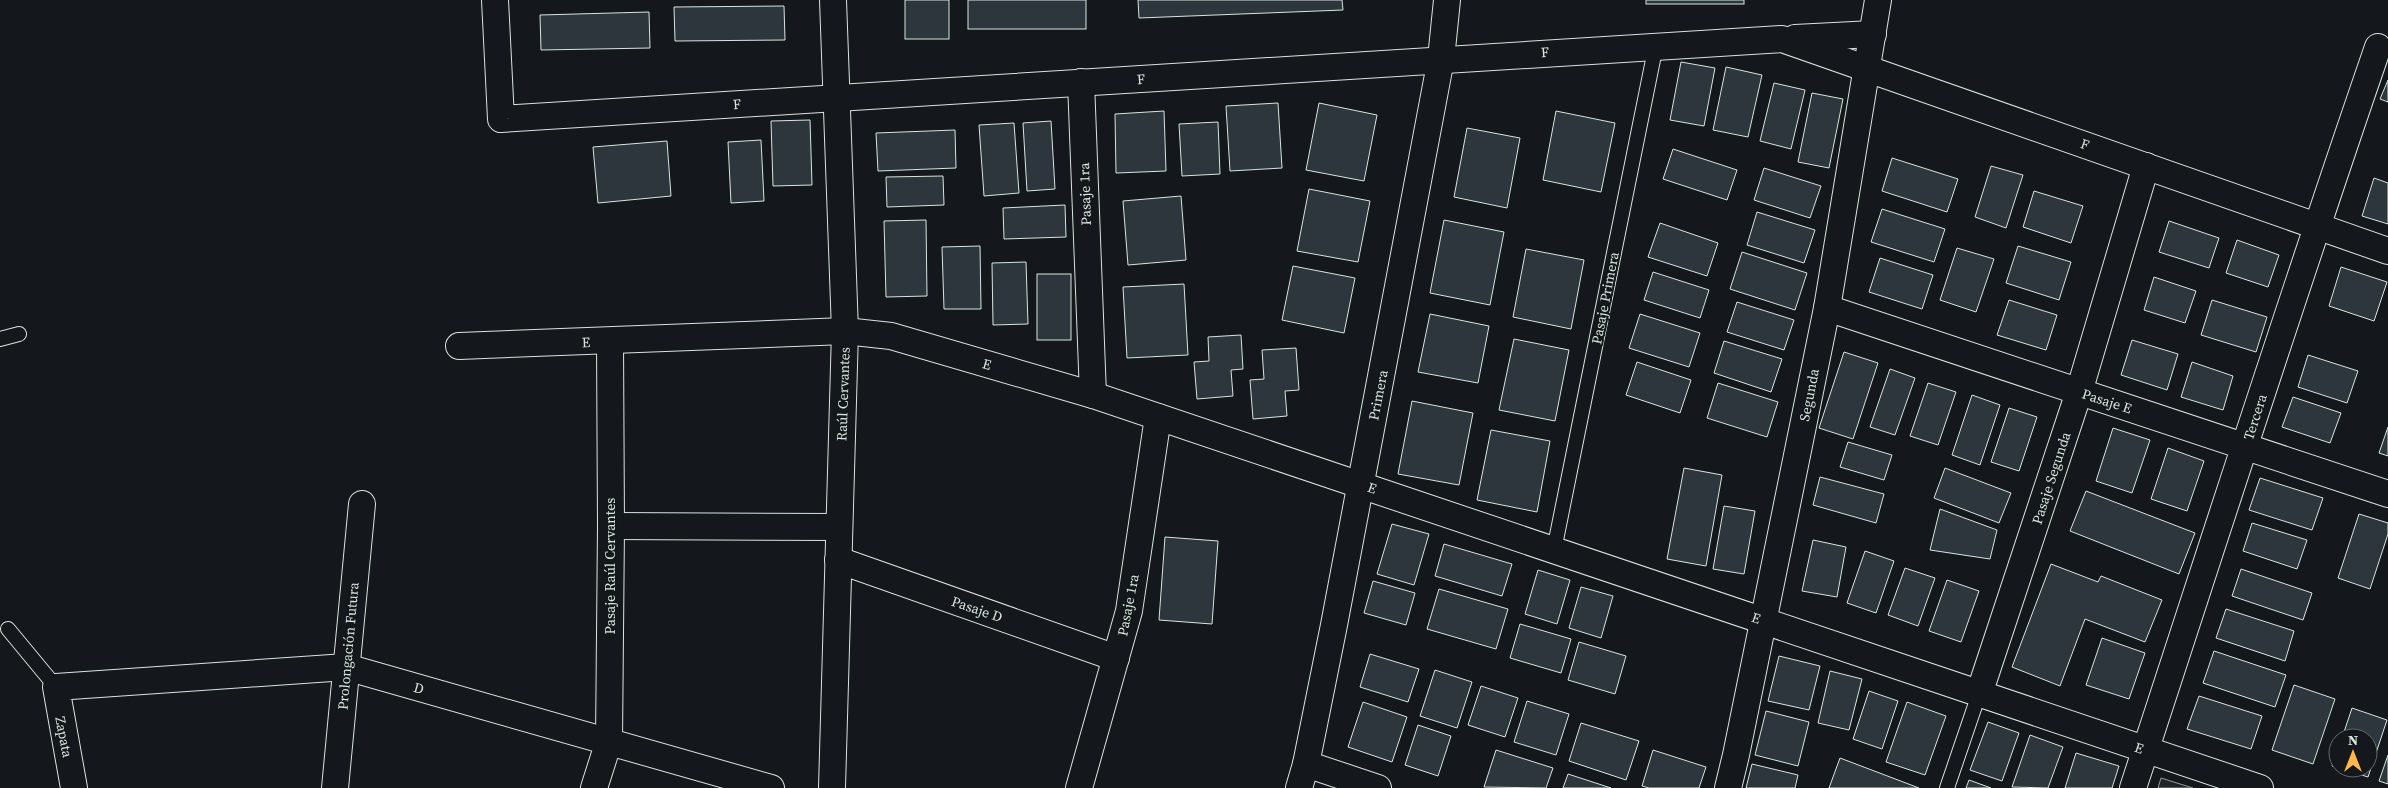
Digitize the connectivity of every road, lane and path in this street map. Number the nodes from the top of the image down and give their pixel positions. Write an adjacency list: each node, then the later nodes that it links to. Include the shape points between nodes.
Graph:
1 (495, 0): 12 (street, F, via 501,119)
2 (833, 0): 12 (street, Raúl Cervantes)
3 (1447, 0): 9 (street, Primera)
4 (1878, 0): 5 (street, Segunda)
5 (1873, 34): 6 (street, F); 10 (street, Segunda)
6 (1782, 38): 7 (street, F); 10 (street, F)
7 (1656, 45): 9 (street, F); 31 (lane, Pasaje Primera)
8 (2378, 47): 14 (street, Tercera)
9 (1441, 59): 11 (street, F); 26 (street, Primera)
10 (1867, 67): 13 (street, F); 16 (street, Segunda)
11 (1081, 82): 12 (street, F); 23 (street, Pasaje 1ra)
12 (838, 97): 17 (street, Raúl Cervantes)
13 (2146, 166): 14 (street, F); 22 (street, Pasaje Segunda)
14 (2316, 227): 15 (street, F); 25 (street, Tercera)
15 (2388, 251)
16 (1827, 308): 22 (street, Pasaje E); 33 (street, Segunda)
17 (845, 331): 20 (street, E); 23 (street, E, via 891,336); 30 (street, Raúl Cervantes)
18 (19, 334): 19 (lane)
19 (0, 339)
20 (610, 341): 21 (street, E); 29 (street, Pasaje Raúl Cervantes)
21 (459, 346)
22 (2079, 392): 25 (street, Pasaje E); 38 (street, Pasaje Segunda)
23 (1093, 396): 24 (street, E)
24 (1158, 417): 26 (street, E); 35 (street, Pasaje 1ra, via 1129,611)
25 (2246, 447): 27 (street, Pasaje E); 40 (street, Tercera)
26 (1361, 484): 31 (street, E); 41 (street, Primera)
27 (2388, 494)
28 (362, 504): 36 (street, Prolongación Futura)
29 (611, 526): 30 (street); 39 (street, Pasaje Raúl Cervantes)
30 (839, 528): 32 (street, Raúl Cervantes)
31 (1554, 550): 33 (street, E)
32 (838, 560): 35 (street, Pasaje D); 46 (street, Raúl Cervantes)
33 (1764, 621): 38 (street, E); 49 (street, Segunda)
34 (8, 629): 37 (lane)
35 (1116, 658): 47 (street, Pasaje 1ra)
36 (346, 667): 37 (street, D); 39 (street, D); 43 (street, Prolongación Futura)
37 (56, 687): 42 (street, Zapata)
38 (1979, 694): 40 (street, E); 50 (lane, Pasaje Segunda)
39 (609, 741): 44 (street, Pasaje Raúl Cervantes); 45 (street, D)
40 (2145, 750): 51 (street, Tercera); 52 (street, E)
41 (1303, 776): 48 (street)
42 (74, 788)
43 (335, 788)
44 (594, 788)
45 (771, 788)
46 (832, 788)
47 (1079, 788)
48 (1378, 788)
49 (1728, 788)
50 (1947, 788)
51 (2133, 788)
52 (2260, 788)

